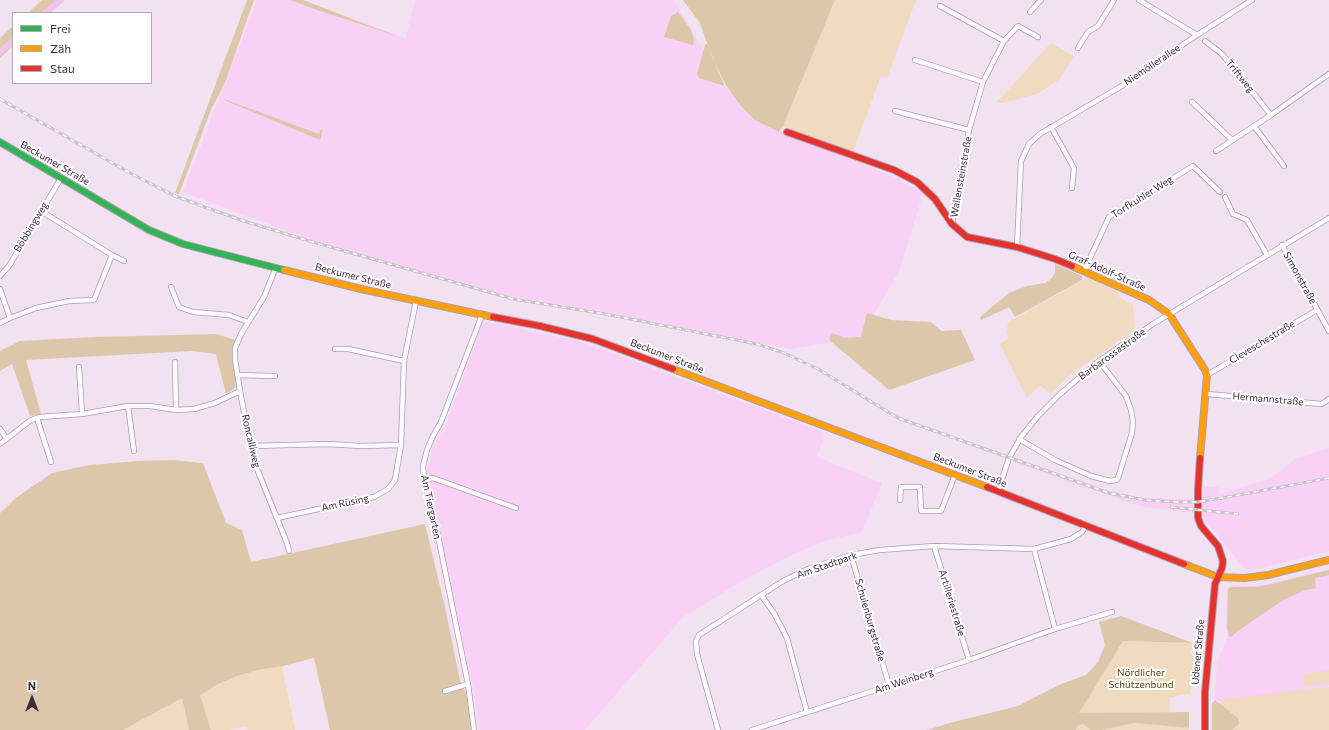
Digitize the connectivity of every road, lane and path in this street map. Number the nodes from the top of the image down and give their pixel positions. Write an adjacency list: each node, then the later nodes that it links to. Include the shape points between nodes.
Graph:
1 (1041, 0): 6 (street)
2 (1114, 0): 11 (street, via 1098,26 1088,32)
3 (1139, 0): 7 (street)
4 (1252, 0): 7 (street, Niemöllerallee)
5 (940, 6): 10 (street)
6 (1030, 12)
7 (1197, 35): 19 (street, Niemöllerallee, via 1125,84)
8 (1038, 37): 10 (street, Wallensteinstraße, via 1018,26)
9 (1205, 40): 17 (street, Triftweg, via 1222,54)
10 (1004, 41): 14 (street, Wallensteinstraße)
11 (1078, 48)
12 (915, 60): 14 (street)
13 (1329, 74): 17 (street)
14 (983, 82): 20 (street, Wallensteinstraße)
15 (1192, 102): 22 (street)
16 (895, 111): 20 (street, Wallensteinstraße)
17 (1271, 114): 18 (street)
18 (1254, 126): 22 (street); 25 (street)
19 (1051, 127): 27 (street, via 1074,168); 34 (street, Niemöllerallee, via 1029,144 1021,161)
20 (969, 130): 32 (street, Wallensteinstraße)
21 (787, 132): 32 (main road, Graf-Adolf-Straße, via 894,170 917,182 935,199)
22 (1232, 140): 24 (street)
23 (0, 142): 26 (main road, Beckumer Straße)
24 (1216, 150)
25 (1284, 166)
26 (61, 178): 30 (street, Böbbingweg); 38 (main road, Beckumer Straße, via 149,230 168,238)
27 (1072, 188)
28 (1220, 192): 39 (street, Torfkuhler Weg, via 1193,166 1109,217)
29 (1225, 198): 35 (street, via 1233,214 1247,220)
30 (41, 211): 36 (street); 40 (street, Böbbingweg, via 9,266)
31 (1329, 218): 33 (street, Barbarossastraße)
32 (952, 224): 34 (main road, Graf-Adolf-Straße, via 967,237)
33 (1282, 245): 35 (street, Barbarossastraße); 44 (street, Simonstraße)
34 (1017, 247): 39 (main road, Graf-Adolf-Straße)
35 (1267, 254): 45 (street, Barbarossastraße)
36 (112, 255): 37 (street); 47 (street, via 94,300 36,308)
37 (124, 261)
38 (276, 268): 43 (main road, Beckumer Straße); 48 (street, Roncalliweg, via 264,297)
39 (1084, 271): 45 (main road, Graf-Adolf-Straße, via 1149,300)
40 (0, 276)
41 (171, 287): 48 (street, via 178,308 229,315)
42 (0, 289): 47 (street)
43 (416, 301): 46 (main road, Beckumer Straße); 52 (street, Am Rüsing)
44 (1317, 310): 50 (street, Simonstraße); 57 (street, Cleveschestraße)
45 (1169, 314): 53 (street, Barbarossastraße); 57 (main road, Graf-Adolf-Straße)
46 (482, 315): 74 (main road, Beckumer Straße, via 575,334 612,345); 75 (street, Am Tiergarten, via 441,422 427,450 423,466)
47 (10, 318): 49 (street)
48 (248, 322): 56 (street, Roncalliweg, via 235,348)
49 (0, 323)
50 (1329, 331)
51 (335, 349): 52 (street, via 348,349)
52 (404, 361): 70 (street, Am Rüsing)
53 (1099, 361): 68 (street, Barbarossastraße, via 1060,394); 68 (street, via 1126,396 1133,422 1132,433 1116,480 1091,476 1055,460)
54 (175, 362): 63 (street)
55 (79, 367): 64 (street)
56 (237, 375): 58 (street); 59 (street, Roncalliweg)
57 (1207, 375): 60 (main road, Graf-Adolf-Straße)
58 (275, 376)
59 (240, 391): 63 (street, via 215,403 194,409); 71 (street, Roncalliweg)
60 (1207, 394): 61 (street, Hermannstraße, via 1322,404); 86 (main road, Graf-Adolf-Straße, via 1198,490 1198,518 1201,526 1222,553 1222,568)
61 (1329, 399)
62 (128, 406): 63 (street); 64 (street); 72 (street)
63 (176, 410)
64 (82, 414): 65 (street)
65 (37, 418): 67 (street); 73 (street)
66 (0, 429): 67 (street)
67 (7, 439): 69 (street)
68 (1019, 439): 76 (street, Barbarossastraße, via 1009,458)
69 (0, 444)
70 (401, 445): 71 (street); 79 (street, Am Rüsing, via 395,480 388,489 374,497)
71 (252, 446): 79 (street, Roncalliweg, via 254,459)
72 (134, 450)
73 (51, 462)
74 (955, 475): 76 (main road, Beckumer Straße); 77 (street, via 942,511 921,511 920,487 901,487)
75 (424, 480): 78 (street, via 434,478); 91 (street, Am Tiergarten, via 436,526)
76 (998, 491): 80 (main road, Beckumer Straße)
77 (900, 500)
78 (516, 508)
79 (277, 518): 83 (street, Roncalliweg)
80 (1086, 525): 82 (street, Am Stadtpark, via 1082,532 1071,538); 86 (main road, Beckumer Straße)
81 (934, 546): 82 (street, Am Stadtpark); 84 (street, Am Stadtpark); 90 (street, Artilleriestraße)
82 (1034, 549): 89 (street)
83 (289, 551)
84 (851, 555): 87 (street, Am Stadtpark, via 808,569); 92 (street, Schulenburgstraße)
85 (1329, 560): 86 (main road, Beckumer Straße, via 1268,575 1245,578)
86 (1218, 577): 98 (main road, Udener Straße, via 1208,648)
87 (760, 595): 94 (street, via 787,638); 96 (street, Am Stadtpark, via 699,635 696,641 697,654)
88 (1112, 612): 89 (street, Am Weinberg)
89 (1054, 629): 90 (street, Am Weinberg)
90 (969, 660): 92 (street, Am Weinberg)
91 (468, 684): 93 (street); 95 (street, Am Tiergarten)
92 (889, 685): 94 (street, Am Weinberg)
93 (445, 691)
94 (807, 712): 97 (street, Am Weinberg)
95 (474, 730)
96 (718, 730)
97 (752, 730)
98 (1205, 730)

